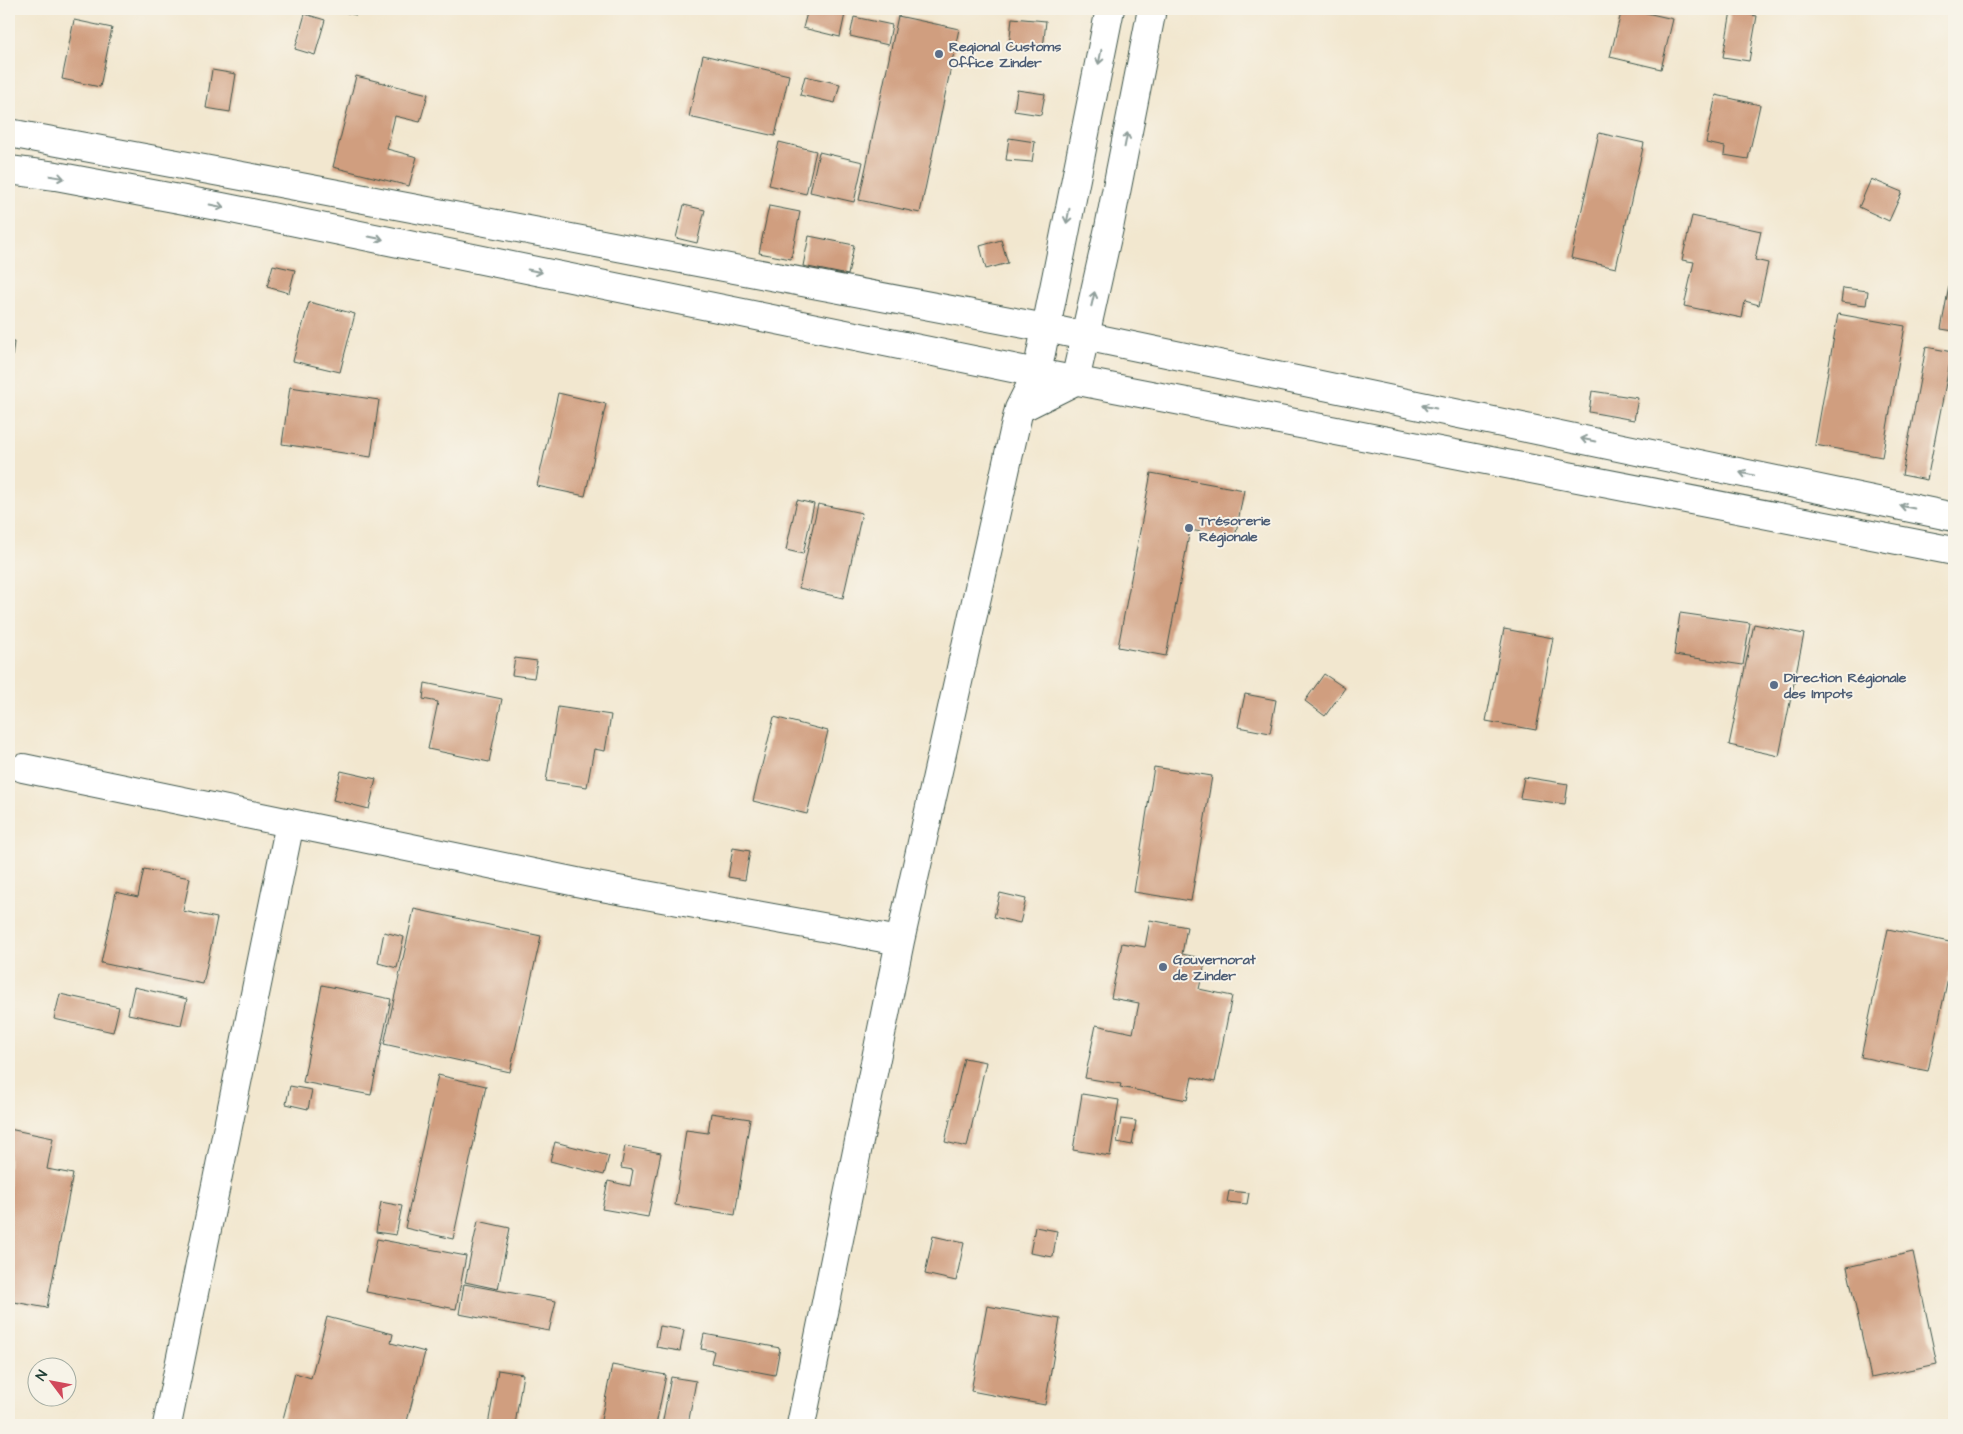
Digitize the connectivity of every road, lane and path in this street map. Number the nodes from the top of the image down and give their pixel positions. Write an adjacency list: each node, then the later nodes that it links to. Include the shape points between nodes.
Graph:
1 (1110, 9): 5 (main road, one-way to 5)
2 (1152, 9): 6 (main road, one-way to 2)
3 (9, 134): 5 (main road)
4 (9, 170): 7 (main road, one-way to 7, via 222,207)
5 (1046, 328): 6 (main road); 7 (main road)
6 (1085, 336): 8 (main road); 10 (main road, one-way to 6)
7 (1036, 373): 8 (main road); 9 (main road)
8 (1075, 381): 9 (main road); 11 (main road)
9 (1019, 409): 14 (main road)
10 (1954, 516)
11 (1954, 551)
12 (14, 765): 13 (main road)
13 (290, 823): 14 (main road, via 596,886); 15 (main road)
14 (900, 940): 16 (main road)
15 (167, 1425)
16 (801, 1425)

